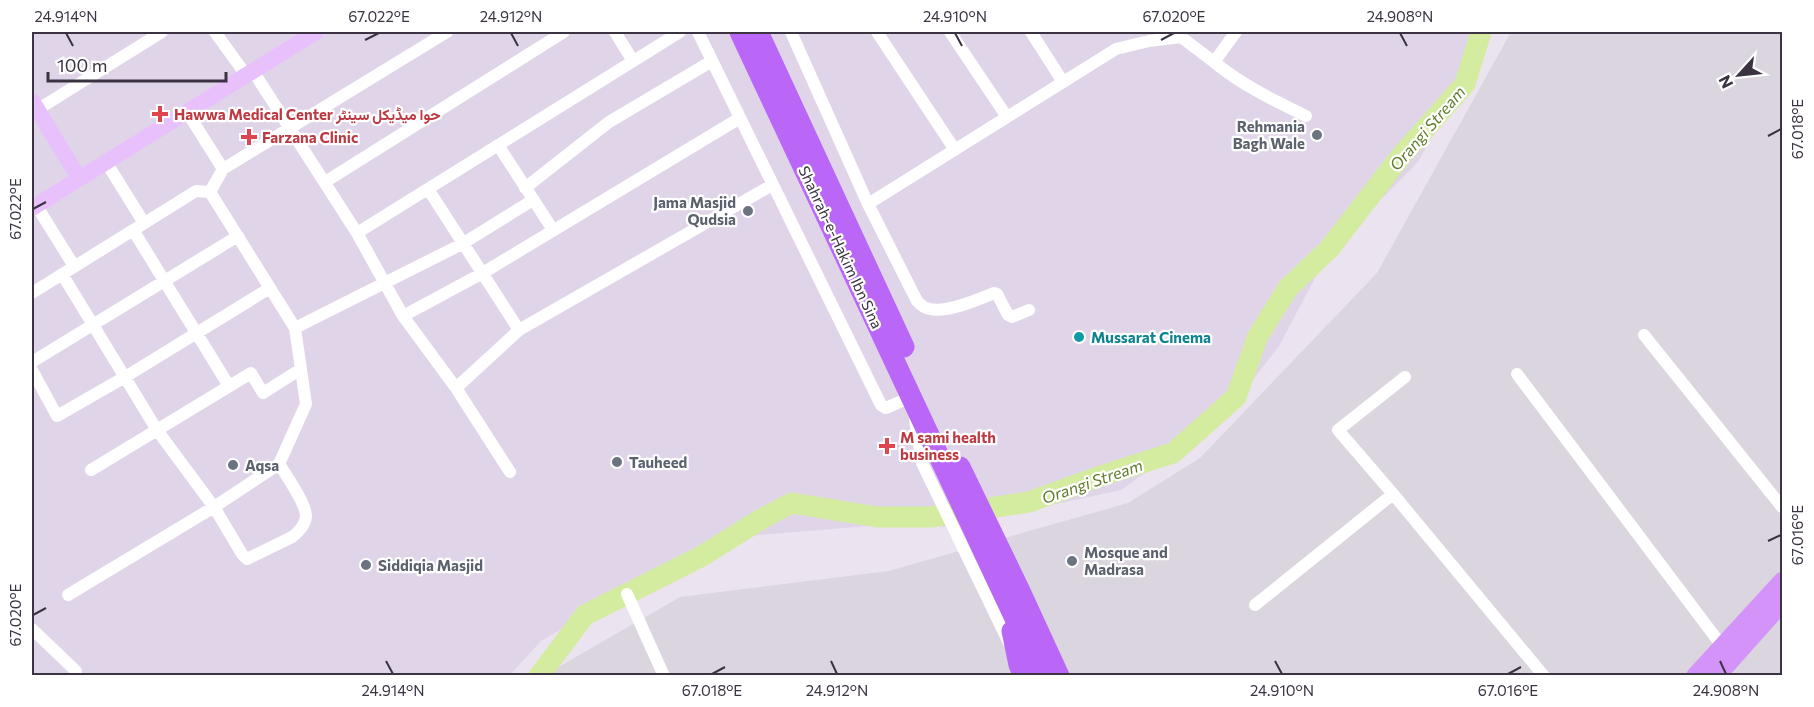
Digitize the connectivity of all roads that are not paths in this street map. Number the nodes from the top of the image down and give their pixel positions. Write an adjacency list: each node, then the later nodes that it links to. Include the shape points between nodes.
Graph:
1 (162, 32): 21 (street)
2 (214, 32): 19 (street)
3 (316, 32): 19 (street)
4 (447, 32): 26 (street)
5 (564, 32): 32 (street)
6 (615, 32): 16 (street)
7 (680, 32): 16 (street)
8 (698, 32): 17 (street)
9 (740, 32): 67 (highway, Shahrah-e-Hakim Ibn Sina)
10 (758, 32): 69 (highway, Shahrah-e-Hakim Ibn Sina)
11 (878, 32): 28 (street)
12 (950, 32): 24 (street)
13 (1031, 32): 20 (street)
14 (1236, 32): 18 (street)
15 (795, 33): 38 (street)
16 (633, 61): 27 (street)
17 (712, 61): 25 (street); 34 (street, via 609,122)
18 (1214, 62): 20 (street, via 1181,36 1116,49); 23 (street, via 1267,98)
19 (249, 73): 22 (street); 26 (street)
20 (1064, 82): 24 (street)
21 (33, 108): 31 (street)
22 (187, 112): 29 (street); 30 (street)
23 (1306, 116)
24 (1007, 117): 28 (street)
25 (740, 118): 33 (street); 41 (street)
26 (290, 128): 30 (street); 32 (street)
27 (498, 145): 34 (street); 35 (street)
28 (955, 150): 38 (street)
29 (106, 162): 31 (street); 40 (street)
30 (223, 169): 36 (street)
31 (79, 178): 39 (street)
32 (325, 182): 42 (street)
33 (772, 185): 56 (street); 67 (street, via 881,405 886,408)
34 (525, 188): 37 (street)
35 (428, 189): 42 (street); 44 (street)
36 (210, 192): 40 (street, via 196,191); 43 (street)
37 (533, 200): 41 (street); 44 (street)
38 (868, 204): 52 (street, via 916,301 923,307 934,310 960,306 997,294 1008,315)
39 (34, 207): 45 (street)
40 (139, 227): 45 (street); 48 (street)
41 (553, 230): 47 (street)
42 (357, 233): 49 (street)
43 (238, 236): 48 (street); 50 (street)
44 (462, 244): 47 (street); 49 (street)
45 (74, 266): 46 (street)
46 (62, 274): 51 (street); 54 (street)
47 (481, 274): 53 (street); 56 (street)
48 (165, 280): 54 (street); 57 (street)
49 (385, 284): 53 (street); 55 (street)
50 (270, 288): 55 (street); 57 (street)
51 (32, 293)
52 (1029, 310)
53 (403, 316): 66 (street)
54 (93, 325): 59 (street); 64 (street)
55 (295, 328): 60 (street)
56 (519, 330): 66 (street)
57 (197, 333): 64 (street); 65 (street)
58 (1644, 335): 75 (street)
59 (32, 363)
60 (301, 369): 65 (street, via 263,393 251,374); 70 (street, via 306,404)
61 (32, 370): 64 (street, via 57,416)
62 (1517, 374): 83 (street)
63 (1405, 376): 73 (street, via 1338,430)
64 (125, 377): 68 (street)
65 (229, 386): 68 (street)
66 (456, 388): 72 (street)
67 (911, 397): 69 (highway, Shahrah-e-Hakim Ibn Sina); 84 (street, via 922,463)
68 (157, 430): 71 (street); 74 (street)
69 (948, 459): 77 (highway)
70 (279, 464): 74 (street); 74 (street, via 305,509 305,521 292,537 247,559)
71 (92, 470)
72 (510, 472)
73 (1394, 494): 81 (street); 89 (street)
74 (214, 507): 79 (street)
75 (1782, 507)
76 (1782, 581): 83 (main road)
77 (1012, 592): 84 (highway); 87 (highway); 88 (highway, via 1064,656)
78 (627, 594): 86 (street)
79 (68, 595)
80 (1782, 603): 91 (main road)
81 (1254, 605)
82 (32, 629): 85 (street)
83 (1722, 646): 90 (main road)
84 (1030, 668)
85 (76, 671)
86 (664, 675)
87 (1059, 675)
88 (1073, 675)
89 (1544, 675)
90 (1695, 675)
91 (1717, 675)

